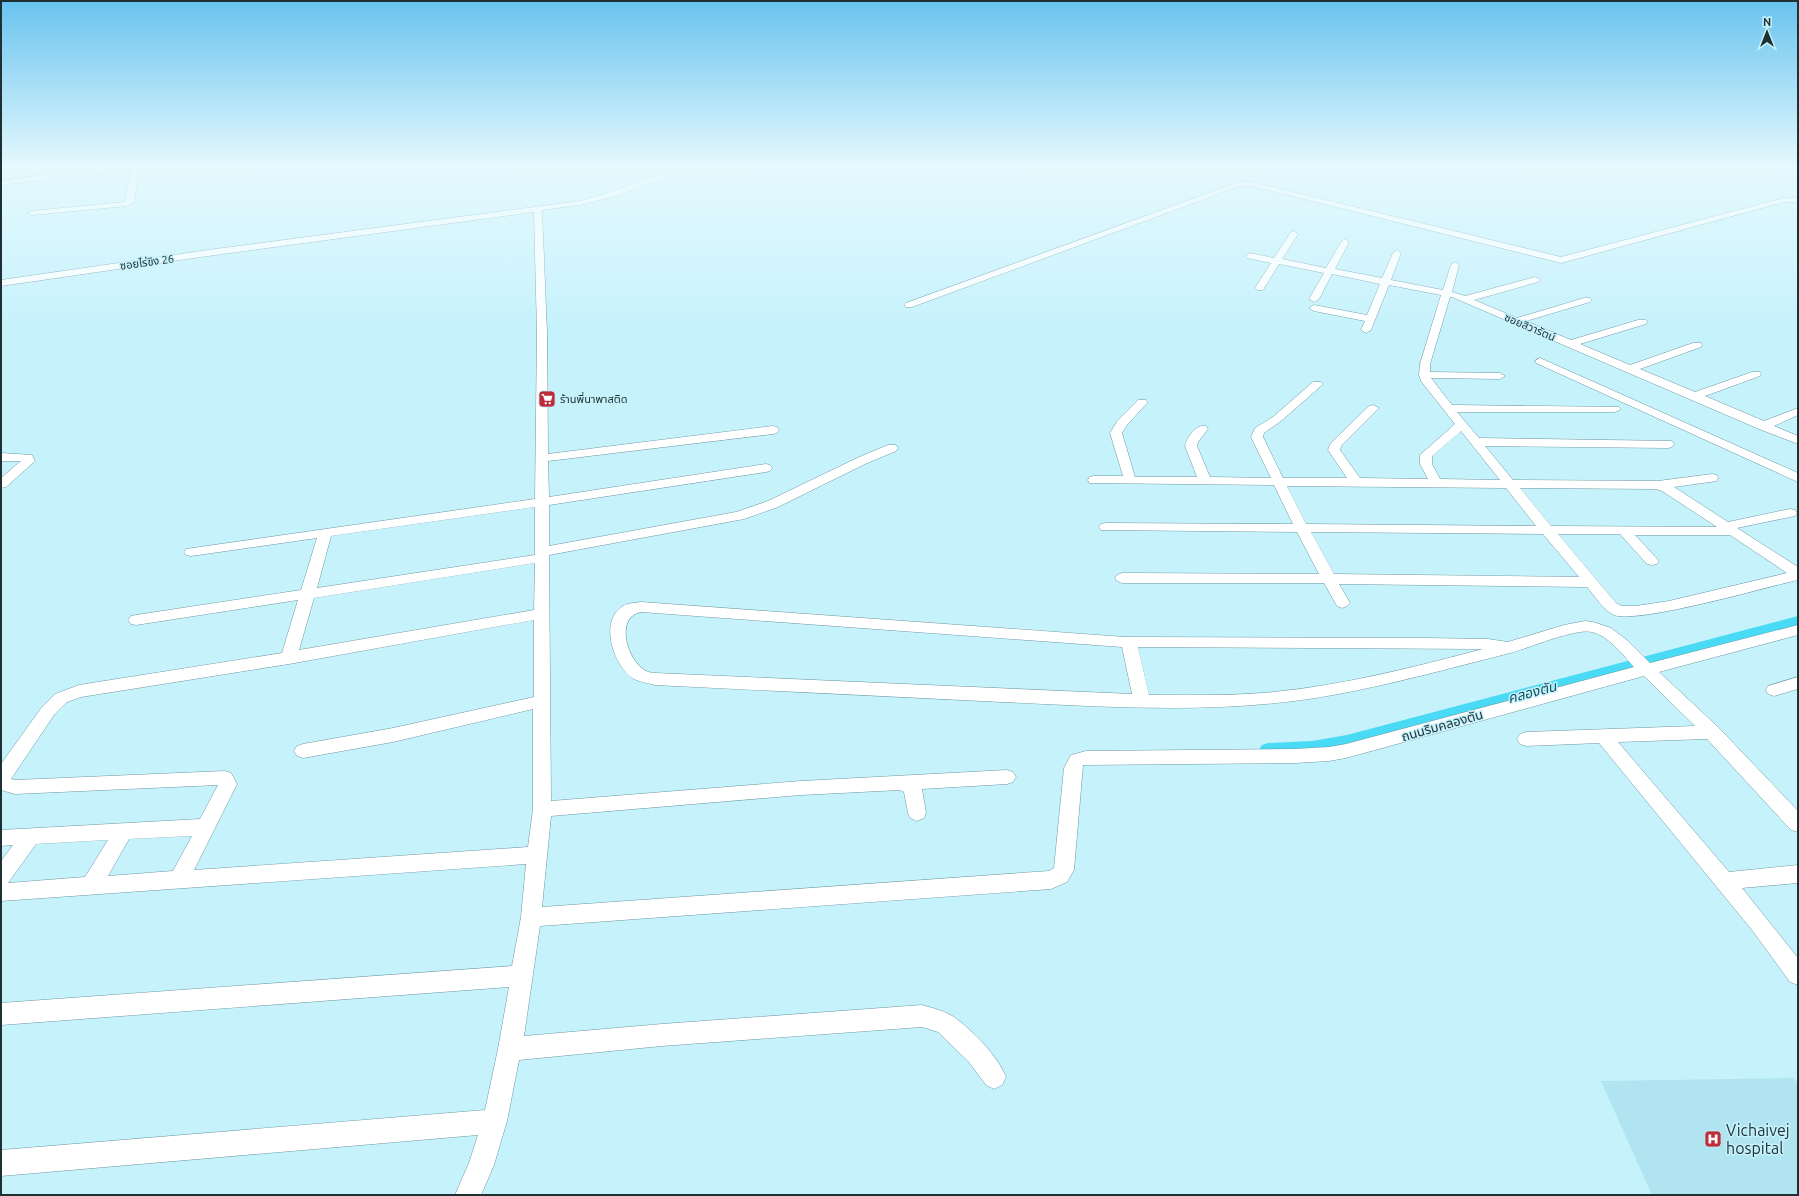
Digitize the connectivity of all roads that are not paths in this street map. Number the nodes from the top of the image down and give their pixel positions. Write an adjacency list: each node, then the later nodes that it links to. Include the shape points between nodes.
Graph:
1 (449, 221): 15 (street, ซอยไร่ขิง 26)
2 (538, 221): 48 (street)
3 (1139, 221): 20 (street)
4 (1402, 221): 5 (street, via 1562,260)
5 (1707, 221)
6 (1294, 234): 10 (street)
7 (1345, 242): 12 (street)
8 (1397, 253): 14 (street)
9 (1250, 256): 10 (street, ซอยสิวารัตน์)
10 (1276, 261): 12 (street, ซอยสิวารัตน์); 16 (street)
11 (1455, 265): 17 (street)
12 (1330, 271): 14 (street, ซอยสิวารัตน์); 21 (street, via 1314,303)
13 (1535, 280): 18 (street)
14 (1386, 281): 17 (street, ซอยสิวารัตน์); 21 (street)
15 (1, 283)
16 (1260, 288)
17 (1448, 294): 18 (street, ซอยสิวารัตน์); 30 (street, via 1425,364)
18 (1465, 299): 22 (street, ซอยสิวารัตน์)
19 (1587, 300): 22 (street)
20 (909, 305)
21 (1370, 319): 24 (street)
22 (1517, 321): 25 (street, ซอยสิวารัตน์)
23 (1642, 322): 25 (street)
24 (1366, 330)
25 (1570, 344): 28 (street, ซอยสิวารัตน์)
26 (1698, 345): 28 (street)
27 (1540, 361): 51 (street)
28 (1630, 369): 33 (street, ซอยสิวารัตน์)
29 (1756, 374): 33 (street)
30 (1424, 375): 31 (street); 36 (street, via 1424,379)
31 (1500, 376)
32 (1317, 384): 55 (street, via 1277,419 1259,431 1257,437)
33 (1695, 396): 40 (street, ซอยสิวารัตน์)
34 (1142, 402): 53 (street, via 1122,422 1116,433)
35 (1373, 408): 56 (street, via 1340,439 1334,450)
36 (1448, 408): 37 (street); 39 (street)
37 (1616, 409)
38 (1798, 411): 40 (street)
39 (1461, 425): 44 (street); 57 (street, via 1426,455 1426,464)
40 (1763, 426): 43 (street, ซอยสิวารัตน์)
41 (1202, 429): 54 (street, via 1191,446)
42 (773, 430): 48 (street)
43 (1798, 440)
44 (1476, 442): 45 (street); 58 (street)
45 (1668, 444)
46 (892, 448): 70 (street, via 773,504 739,516)
47 (1, 456): 59 (street, via 28,458 29,461)
48 (543, 458): 61 (street)
49 (766, 468): 61 (street)
50 (1712, 478): 60 (street)
51 (1798, 478)
52 (1094, 480): 53 (street)
53 (1130, 480): 54 (street)
54 (1205, 481): 55 (street)
55 (1280, 482): 56 (street); 64 (street)
56 (1356, 482): 57 (street)
57 (1436, 483): 58 (street)
58 (1508, 483): 60 (street); 66 (street)
59 (1, 484)
60 (1657, 485): 65 (street, via 1667,488)
61 (542, 502): 68 (street); 70 (street)
62 (1790, 513): 65 (street)
63 (1106, 527): 64 (street)
64 (1302, 528): 66 (street); 74 (street)
65 (1730, 528): 67 (street); 72 (street)
66 (1547, 530): 67 (street); 75 (street)
67 (1624, 531): 71 (street)
68 (325, 533): 69 (street); 76 (street)
69 (191, 552)
70 (542, 555): 76 (street); 78 (street)
71 (1652, 560)
72 (1798, 574): 75 (street, via 1669,606 1636,611 1619,611)
73 (1122, 578): 74 (street)
74 (1328, 579): 75 (street); 77 (street)
75 (1589, 582)
76 (308, 594): 79 (street); 83 (street)
77 (1342, 603)
78 (542, 614): 83 (street); 87 (street)
79 (136, 620)
80 (1798, 630): 84 (street, ถนนริมคลองตัน)
81 (1129, 642): 82 (street, via 1488,644); 88 (street); 88 (street, via 641,607 629,610 623,615 618,625 617,639 631,666 640,675 655,679)
82 (1509, 648): 84 (street, via 1577,627 1589,626 1601,629); 88 (street, via 1365,683 1293,696 1249,700)
83 (289, 658): 98 (street, via 79,691 61,698 48,711 2,777 3,783 15,787 225,778 228,784)
84 (1645, 667): 89 (street); 109 (street, ถนนริมคลองตัน, via 1335,753 1077,760 1073,768 1064,870 1060,876 1052,880)
85 (1796, 685): 86 (street)
86 (1774, 690)
87 (543, 701): 92 (street, via 393,735); 95 (street)
88 (1142, 701)
89 (1712, 732): 90 (street); 97 (street)
90 (1602, 736): 91 (street); 106 (street)
91 (1526, 738)
92 (303, 751)
93 (1007, 777): 94 (street)
94 (902, 783): 95 (street, via 794,788); 96 (street, via 913,788)
95 (542, 809): 102 (street)
96 (917, 813)
97 (1798, 824)
98 (206, 827): 99 (street); 105 (street)
99 (123, 832): 100 (street); 107 (street)
100 (31, 836): 101 (street); 104 (street)
101 (1, 838)
102 (538, 855): 105 (street); 109 (street)
103 (1798, 874): 106 (street)
104 (1, 877)
105 (180, 880): 107 (street)
106 (1724, 881): 110 (street)
107 (91, 886): 108 (street)
108 (1, 892)
109 (531, 917): 111 (street)
110 (1798, 975)
111 (522, 976): 112 (street); 113 (street)
112 (1, 1014)
113 (510, 1049): 114 (street, via 922,1016 945,1024 977,1054); 115 (street)
114 (994, 1077)
115 (495, 1121): 116 (street); 117 (street)
116 (1, 1163)
117 (468, 1195)

